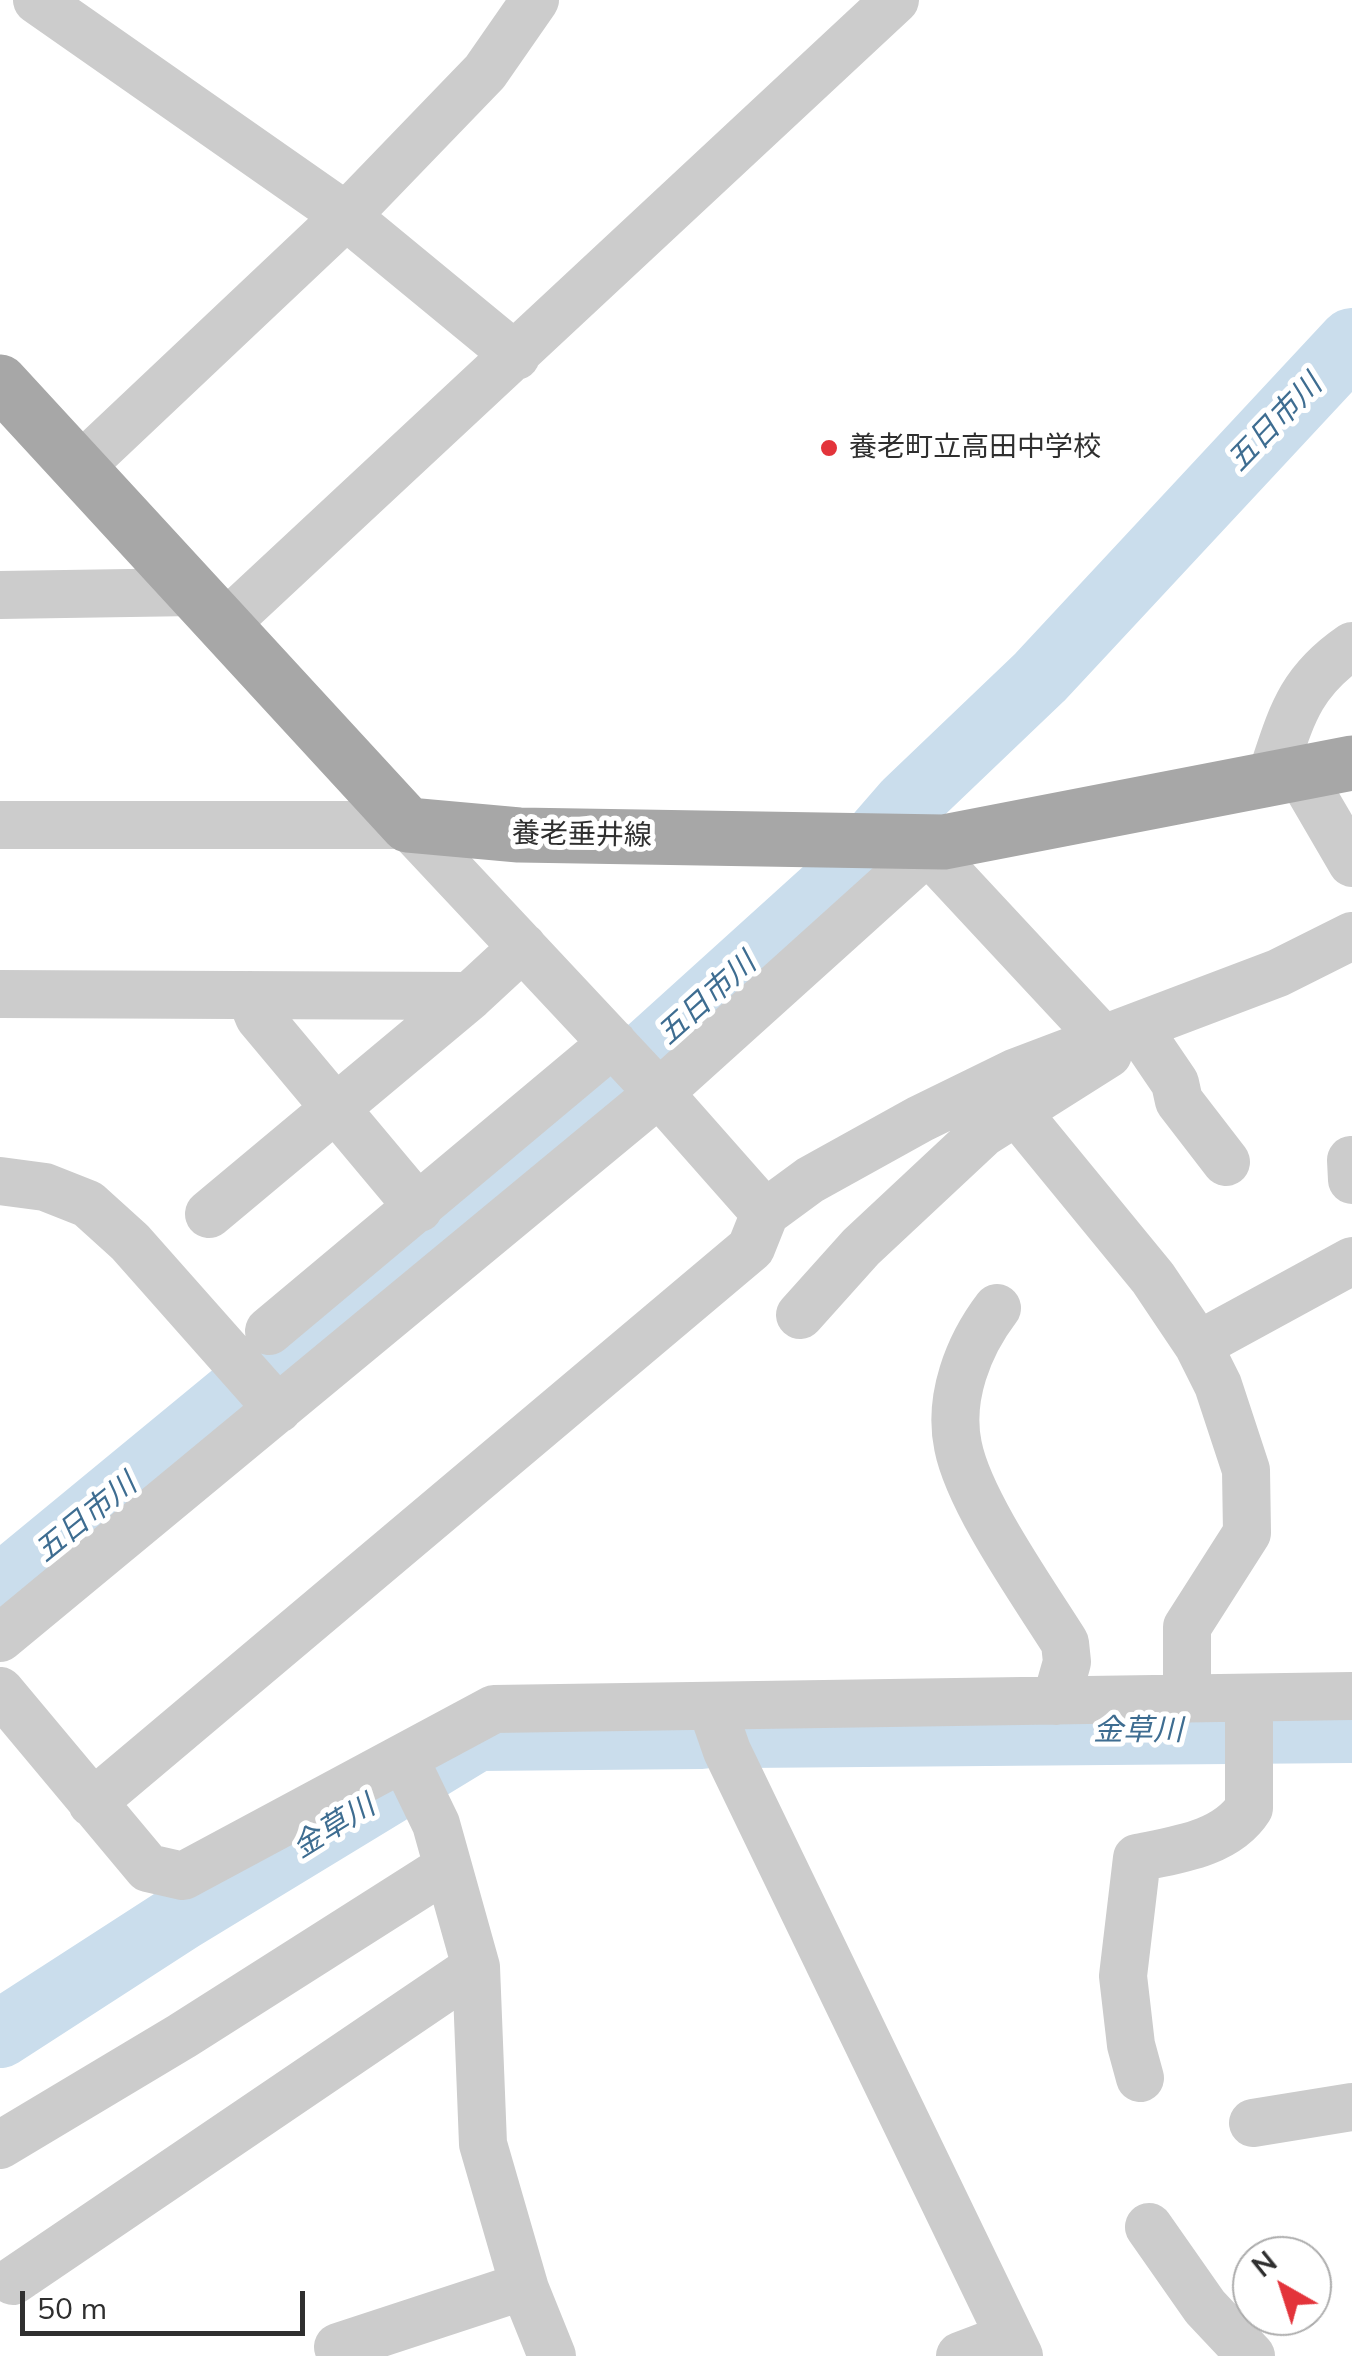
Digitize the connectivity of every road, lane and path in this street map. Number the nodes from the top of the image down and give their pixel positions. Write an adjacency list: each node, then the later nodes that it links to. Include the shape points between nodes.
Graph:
1 (36, 0): 4 (street)
2 (535, 0): 4 (street, via 485,72)
3 (895, 0): 5 (street)
4 (346, 216): 5 (street); 7 (street)
5 (516, 356): 9 (street)
6 (0, 382): 7 (main road)
7 (79, 468): 9 (main road)
8 (0, 595): 9 (street)
9 (210, 609): 14 (main road)
10 (1352, 646): 12 (street, via 1295,703)
11 (1352, 763): 12 (main road, 養老垂井線)
12 (1285, 774): 15 (main road, 養老垂井線); 16 (street)
13 (0, 825): 14 (street)
14 (408, 825): 15 (main road, 養老垂井線, via 519,835); 18 (street)
15 (923, 844): 22 (street); 24 (street)
16 (1352, 863)
17 (1352, 936): 22 (street, via 1278,973)
18 (523, 947): 21 (street); 23 (street)
19 (0, 994): 20 (street)
20 (250, 995): 21 (street); 25 (street, via 258,1018)
21 (470, 996): 25 (street)
22 (1120, 1033): 26 (street, via 1108,1054); 28 (street, via 1175,1083 1179,1101); 32 (street, via 1014,1073 920,1119)
23 (612, 1043): 24 (street); 31 (street)
24 (660, 1093): 32 (street); 39 (street)
25 (336, 1108): 31 (street); 33 (street)
26 (1016, 1111): 36 (street, via 914,1196); 38 (street, via 1153,1278)
27 (1352, 1160): 29 (street)
28 (1226, 1162)
29 (1352, 1180)
30 (0, 1181): 39 (street, via 45,1187 88,1204)
31 (419, 1208): 37 (street)
32 (765, 1213): 48 (street, via 751,1248)
33 (209, 1214)
34 (1352, 1261): 38 (street)
35 (997, 1308): 44 (street, via 960,1382 958,1446 993,1525 1065,1643 1068,1662)
36 (800, 1314)
37 (269, 1331)
38 (1198, 1345): 43 (street, via 1246,1470 1246,1533 1187,1627)
39 (278, 1409): 40 (street)
40 (0, 1638)
41 (0, 1691): 48 (street)
42 (1352, 1696): 46 (street)
43 (1187, 1698): 44 (street); 46 (street)
44 (1056, 1702): 45 (street)
45 (712, 1708): 47 (street, via 494,1709); 59 (street)
46 (1249, 1719): 51 (street, via 1249,1808 1240,1824 1195,1846 1137,1858 1123,1976)
47 (411, 1774): 48 (street, via 183,1876 148,1868); 49 (street)
48 (92, 1803)
49 (448, 1867): 50 (street); 54 (street)
50 (476, 1967): 56 (street); 57 (street, via 483,2144)
51 (1140, 2078)
52 (1352, 2106): 53 (street)
53 (1253, 2123)
54 (0, 2145)
55 (1148, 2228): 62 (street)
56 (13, 2281)
57 (524, 2286): 58 (street); 60 (street)
58 (338, 2347)
59 (1014, 2347): 61 (street)
60 (552, 2356)
61 (960, 2356)
62 (1250, 2356)

